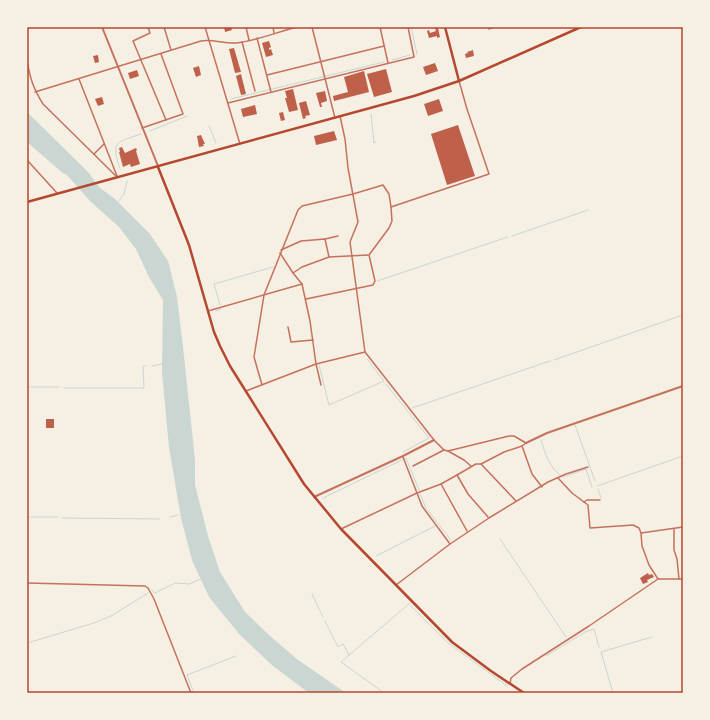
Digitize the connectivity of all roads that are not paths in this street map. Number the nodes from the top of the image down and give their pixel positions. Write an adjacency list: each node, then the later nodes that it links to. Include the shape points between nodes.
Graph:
1 (102, 27): 29 (street)
2 (148, 27): 26 (street, via 150,33 133,41)
3 (164, 27): 23 (street)
4 (205, 27): 19 (street)
5 (246, 27): 20 (street)
6 (273, 27): 17 (street)
7 (297, 27): 17 (street)
8 (312, 27): 27 (street)
9 (380, 27): 22 (street)
10 (408, 27): 28 (street, via 414,57)
11 (445, 27): 33 (main road)
12 (489, 27): 13 (street)
13 (494, 27)
14 (571, 27): 16 (street)
15 (581, 27): 16 (main road)
16 (573, 31): 33 (main road)
17 (274, 33): 18 (street)
18 (257, 38): 20 (street); 30 (street)
19 (209, 40): 21 (street, via 225,43); 23 (street); 37 (street)
20 (249, 40): 21 (street)
21 (242, 42): 34 (street)
22 (384, 46): 27 (street); 28 (street)
23 (171, 50): 24 (street)
24 (161, 54): 26 (street); 40 (street, via 183,114)
25 (27, 60): 35 (street)
26 (140, 60): 29 (street); 40 (street)
27 (320, 62): 30 (street); 32 (street)
28 (388, 63): 32 (street)
29 (118, 67): 31 (street); 41 (street)
30 (267, 75): 36 (street)
31 (79, 79): 35 (street); 42 (street)
32 (325, 79): 36 (street); 39 (street)
33 (459, 81): 38 (main road); 51 (street, via 489,174)
34 (255, 91)
35 (35, 92): 44 (street, via 56,118)
36 (271, 92): 37 (street)
37 (228, 103): 43 (street)
38 (340, 116): 39 (main road); 49 (street)
39 (335, 118): 43 (main road)
40 (166, 120): 41 (street)
41 (142, 128): 46 (street)
42 (104, 143): 44 (street); 47 (street)
43 (240, 144): 46 (main road)
44 (94, 154): 47 (street)
45 (27, 160): 48 (street)
46 (158, 167): 47 (main road); 64 (main road, via 189,245)
47 (117, 178): 48 (main road)
48 (58, 194): 50 (main road)
49 (353, 194): 51 (street, via 383,185 389,194); 54 (street, via 302,206); 57 (street, via 358,222 350,242)
50 (27, 202)
51 (390, 207): 56 (street, via 392,222)
52 (338, 236): 53 (street)
53 (324, 239): 54 (street, via 301,241); 58 (street)
54 (281, 250): 55 (street)
55 (280, 254): 59 (street); 62 (street)
56 (369, 255): 57 (street); 61 (street, via 375,281 373,286)
57 (352, 256): 58 (street); 61 (street)
58 (329, 257): 59 (street)
59 (293, 273): 60 (street)
60 (302, 284): 62 (street); 63 (street)
61 (356, 290): 63 (street); 67 (street)
62 (264, 295): 64 (street); 69 (street, via 254,357)
63 (306, 299): 66 (street)
64 (208, 311): 72 (main road, via 220,346)
65 (288, 327): 66 (street, via 291,342)
66 (313, 340): 68 (street)
67 (365, 352): 68 (street); 73 (street)
68 (316, 364): 69 (street); 70 (street)
69 (262, 385): 72 (street)
70 (321, 385)
71 (683, 386): 74 (street, via 547,433)
72 (246, 391): 88 (main road)
73 (434, 440): 76 (street); 78 (street)
74 (526, 443): 75 (street); 77 (street, via 509,436)
75 (522, 446): 79 (street); 86 (street, via 532,474)
76 (444, 450): 77 (street); 80 (street)
77 (448, 451): 81 (street)
78 (403, 456): 87 (street); 88 (street)
79 (480, 464): 81 (street); 90 (street)
80 (413, 466)
81 (471, 466): 83 (street)
82 (588, 467): 84 (street)
83 (457, 475): 85 (street); 92 (street, via 468,494)
84 (558, 478): 86 (street); 91 (street)
85 (441, 484): 87 (street); 96 (street)
86 (542, 487): 90 (street)
87 (417, 493): 95 (street); 98 (street, via 422,506)
88 (314, 497): 95 (main road)
89 (600, 500): 91 (street)
90 (516, 501): 92 (street)
91 (584, 502): 97 (street, via 588,505 590,528 633,525)
92 (489, 518): 96 (street)
93 (683, 527): 94 (street)
94 (674, 528): 97 (street); 100 (street, via 674,550)
95 (341, 529): 103 (main road)
96 (468, 532): 98 (street)
97 (642, 533): 99 (street, via 642,546)
98 (450, 544): 103 (street)
99 (658, 579): 100 (street); 104 (street, via 522,669 511,678)
100 (679, 579): 101 (street)
101 (683, 579)
102 (27, 583): 105 (street, via 148,588)
103 (396, 585): 104 (main road, via 452,642)
104 (510, 684): 106 (main road)
105 (191, 693)
106 (524, 693)

